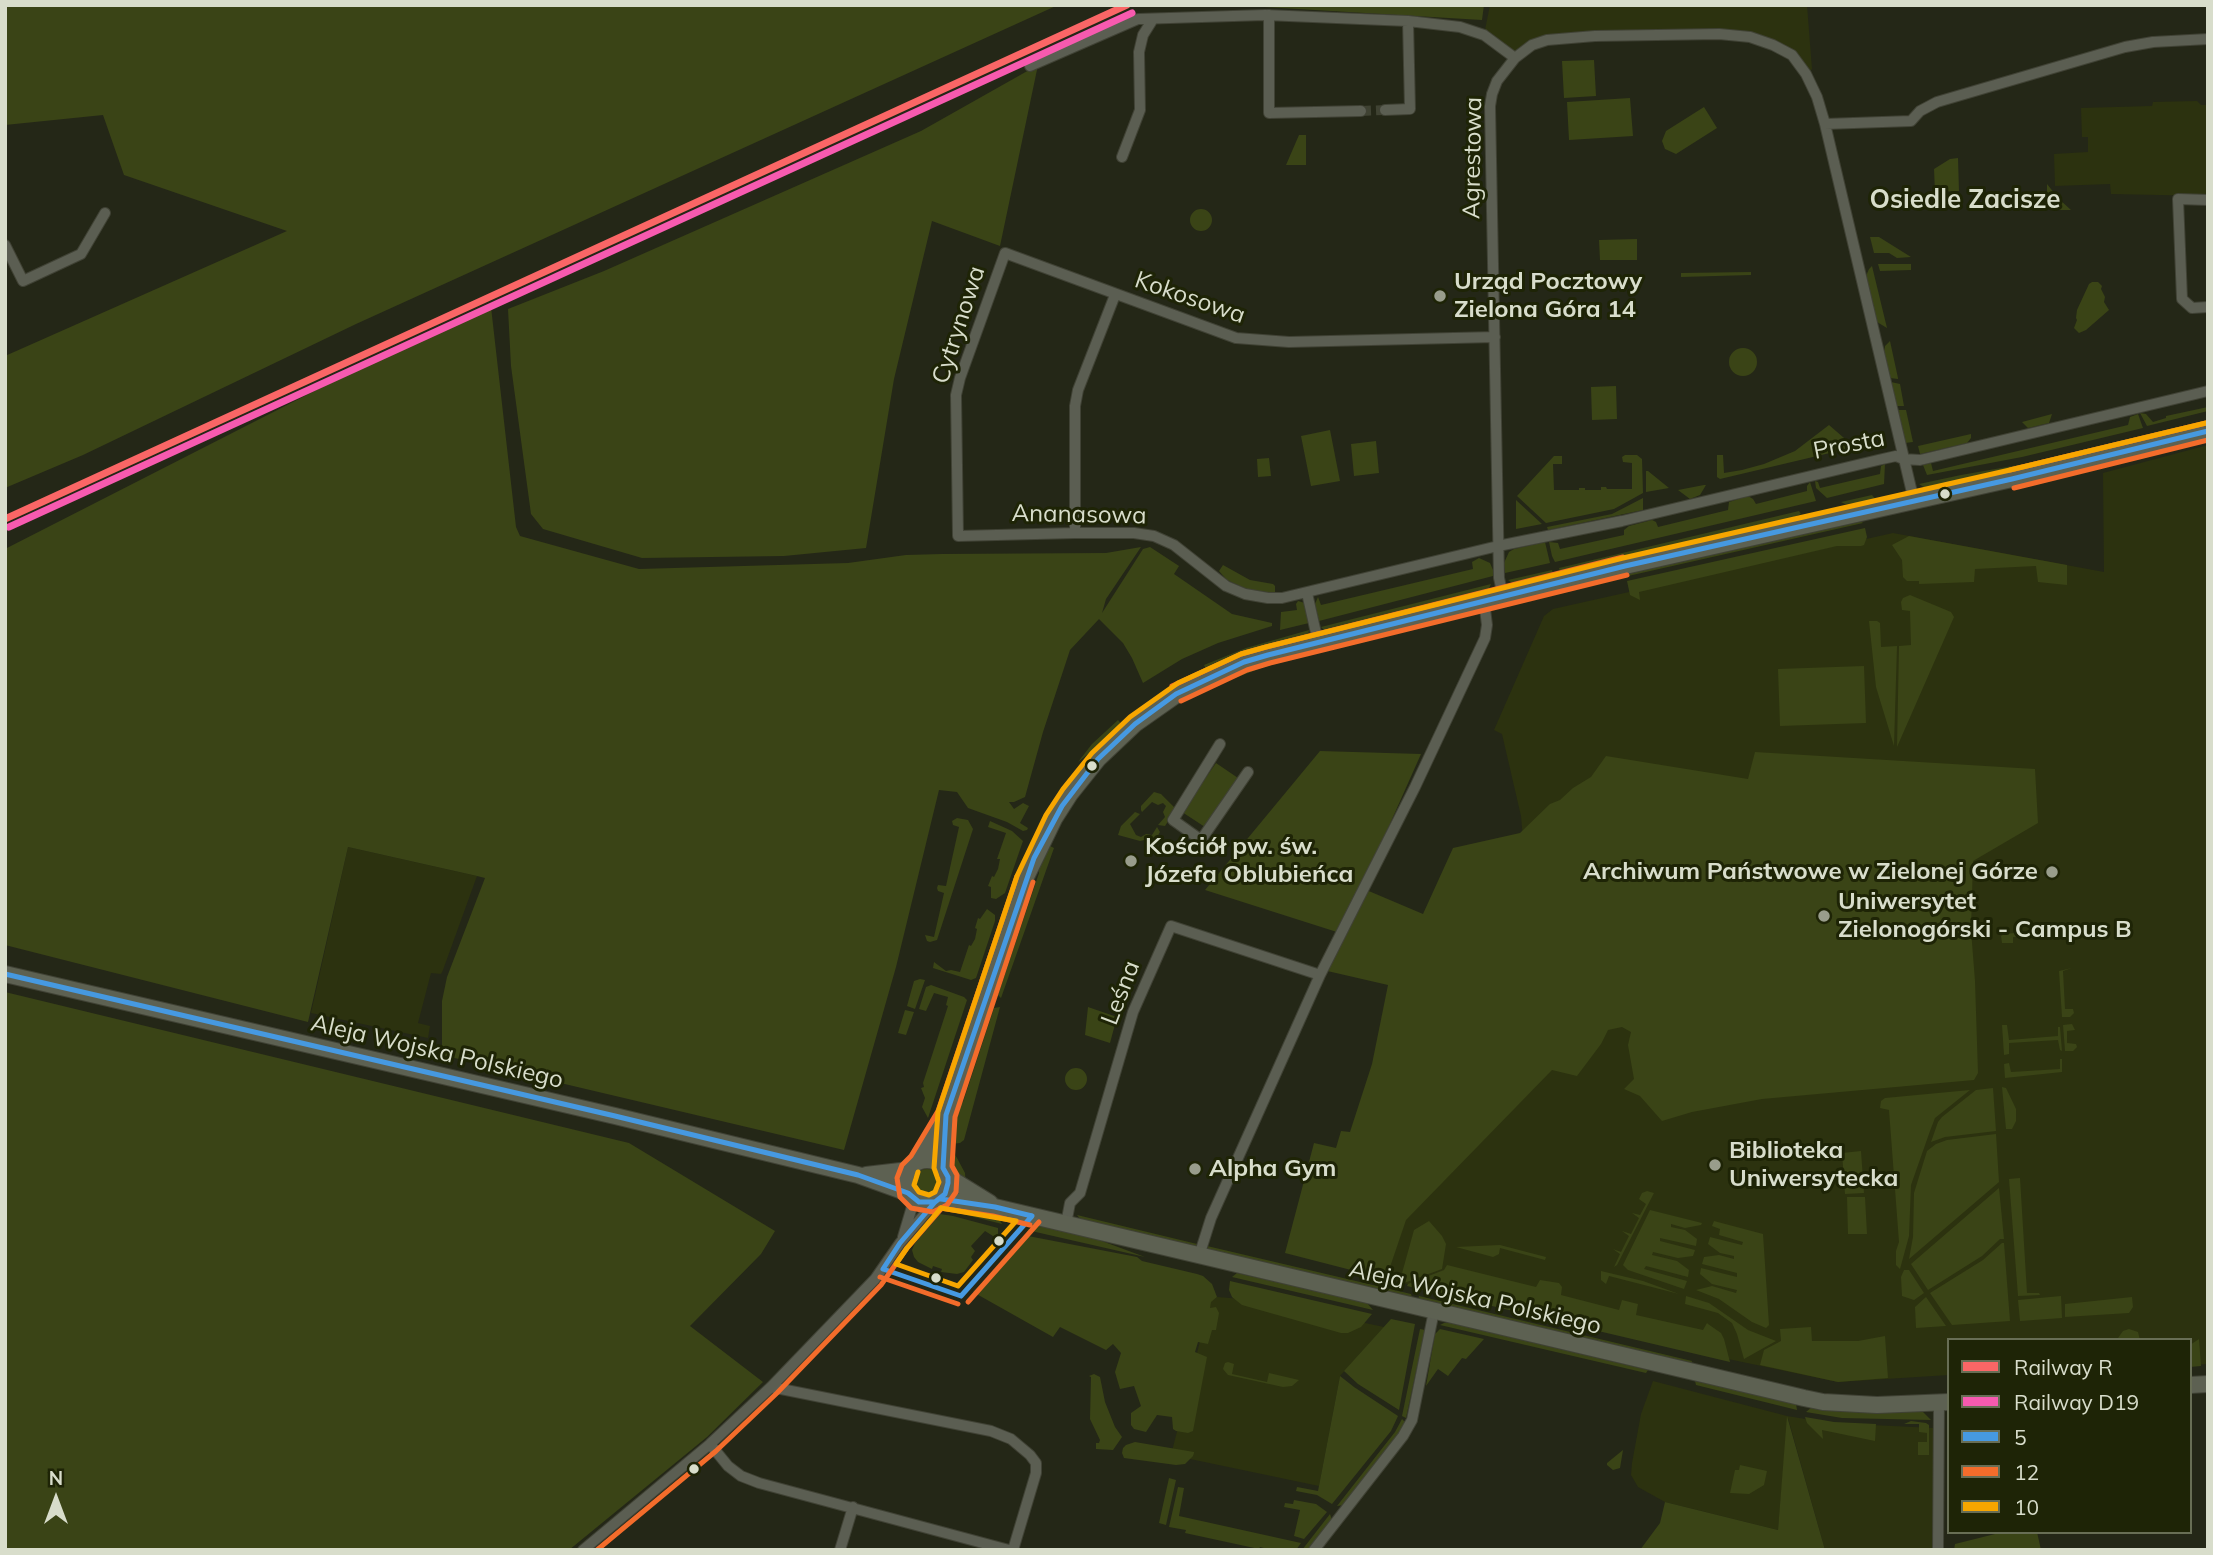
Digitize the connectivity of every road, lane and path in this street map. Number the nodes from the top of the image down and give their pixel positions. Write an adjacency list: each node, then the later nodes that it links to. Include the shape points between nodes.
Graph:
1 (1269, 15): 2 (street); 3 (street); 8 (street, via 1269,113)
2 (1153, 19): 6 (street, via 1138,19); 10 (street, via 1139,52 1140,110)
3 (1408, 21): 5 (street, via 1474,30); 7 (street, via 1410,109)
4 (2208, 39): 9 (street, via 2152,42 2101,54 1937,102 1911,121)
5 (1515, 58): 9 (street, Agrestowa, via 1532,45 1568,38 1719,33 1750,37 1791,55 1806,74); 17 (street, Agrestowa, via 1497,81 1490,106)
6 (1030, 66)
7 (1385, 110)
8 (1361, 111)
9 (1825, 124): 20 (street, Agrestowa)
10 (1122, 158)
11 (2208, 200): 16 (street, via 2178,199 2182,299 2192,308)
12 (105, 213): 13 (street, via 80,254 23,281)
13 (5, 245)
14 (1005, 254): 15 (street, Kokosowa); 23 (street, Cytrynowa, via 956,395)
15 (1115, 295): 17 (street, Kokosowa, via 1249,340); 22 (street, via 1075,406)
16 (2208, 307)
17 (1495, 337): 24 (street, Agrestowa)
18 (2208, 391): 20 (street, Prosta, via 1920,460)
19 (2208, 431): 21 (main road)
20 (1903, 459): 21 (street, Agrestowa); 24 (street, Prosta, via 1896,456)
21 (1914, 501): 26 (main road)
22 (1075, 533): 23 (street, Ananasowa); 25 (street, Ananasowa, via 1154,536 1245,594 1278,598)
23 (958, 536)
24 (1498, 546): 25 (street, Ananasowa); 26 (street, Agrestowa)
25 (1307, 593): 28 (street)
26 (1503, 596): 27 (main road)
27 (1484, 601): 28 (main road); 32 (street, via 1485,638)
28 (1318, 642): 33 (main road, via 1244,662 1182,691 1135,724 1086,773 1034,858)
29 (1220, 744): 30 (street, via 1173,820 1201,840)
30 (1248, 772)
31 (5, 974): 36 (main road, Aleja Wojska Polskiego)
32 (1320, 975): 40 (street, Leśna, via 1171,926 1133,1012 1080,1194 1070,1203); 42 (street, via 1211,1218)
33 (946, 1115): 34 (main road); 35 (main road)
34 (914, 1166): 35 (main road, via 933,1162); 36 (main road, Aleja Wojska Polskiego); 37 (main road, via 905,1181)
35 (946, 1173): 38 (main road, via 948,1189); 39 (main road, Aleja Wojska Polskiego)
36 (858, 1175): 37 (main road, Aleja Wojska Polskiego)
37 (911, 1196): 38 (main road, via 924,1204); 41 (street)
38 (938, 1201): 39 (main road, Aleja Wojska Polskiego); 41 (street)
39 (995, 1206): 40 (main road, Aleja Wojska Polskiego)
40 (1066, 1224): 42 (main road, Aleja Wojska Polskiego)
41 (900, 1242): 44 (street, via 875,1279)
42 (1199, 1256): 43 (main road, Aleja Wojska Polskiego)
43 (1434, 1311): 45 (main road, Aleja Wojska Polskiego, via 1823,1402); 52 (street, via 1412,1420 1404,1436)
44 (771, 1387): 46 (street); 51 (street, via 1011,1438 1036,1463 1036,1472)
45 (1944, 1402): 53 (street)
46 (710, 1444): 47 (street, via 741,1476); 49 (street)
47 (853, 1507): 48 (street); 50 (street)
48 (994, 1548): 51 (street)
49 (583, 1550)
50 (840, 1550)
51 (1011, 1550)
52 (1314, 1550)
53 (1938, 1550)

